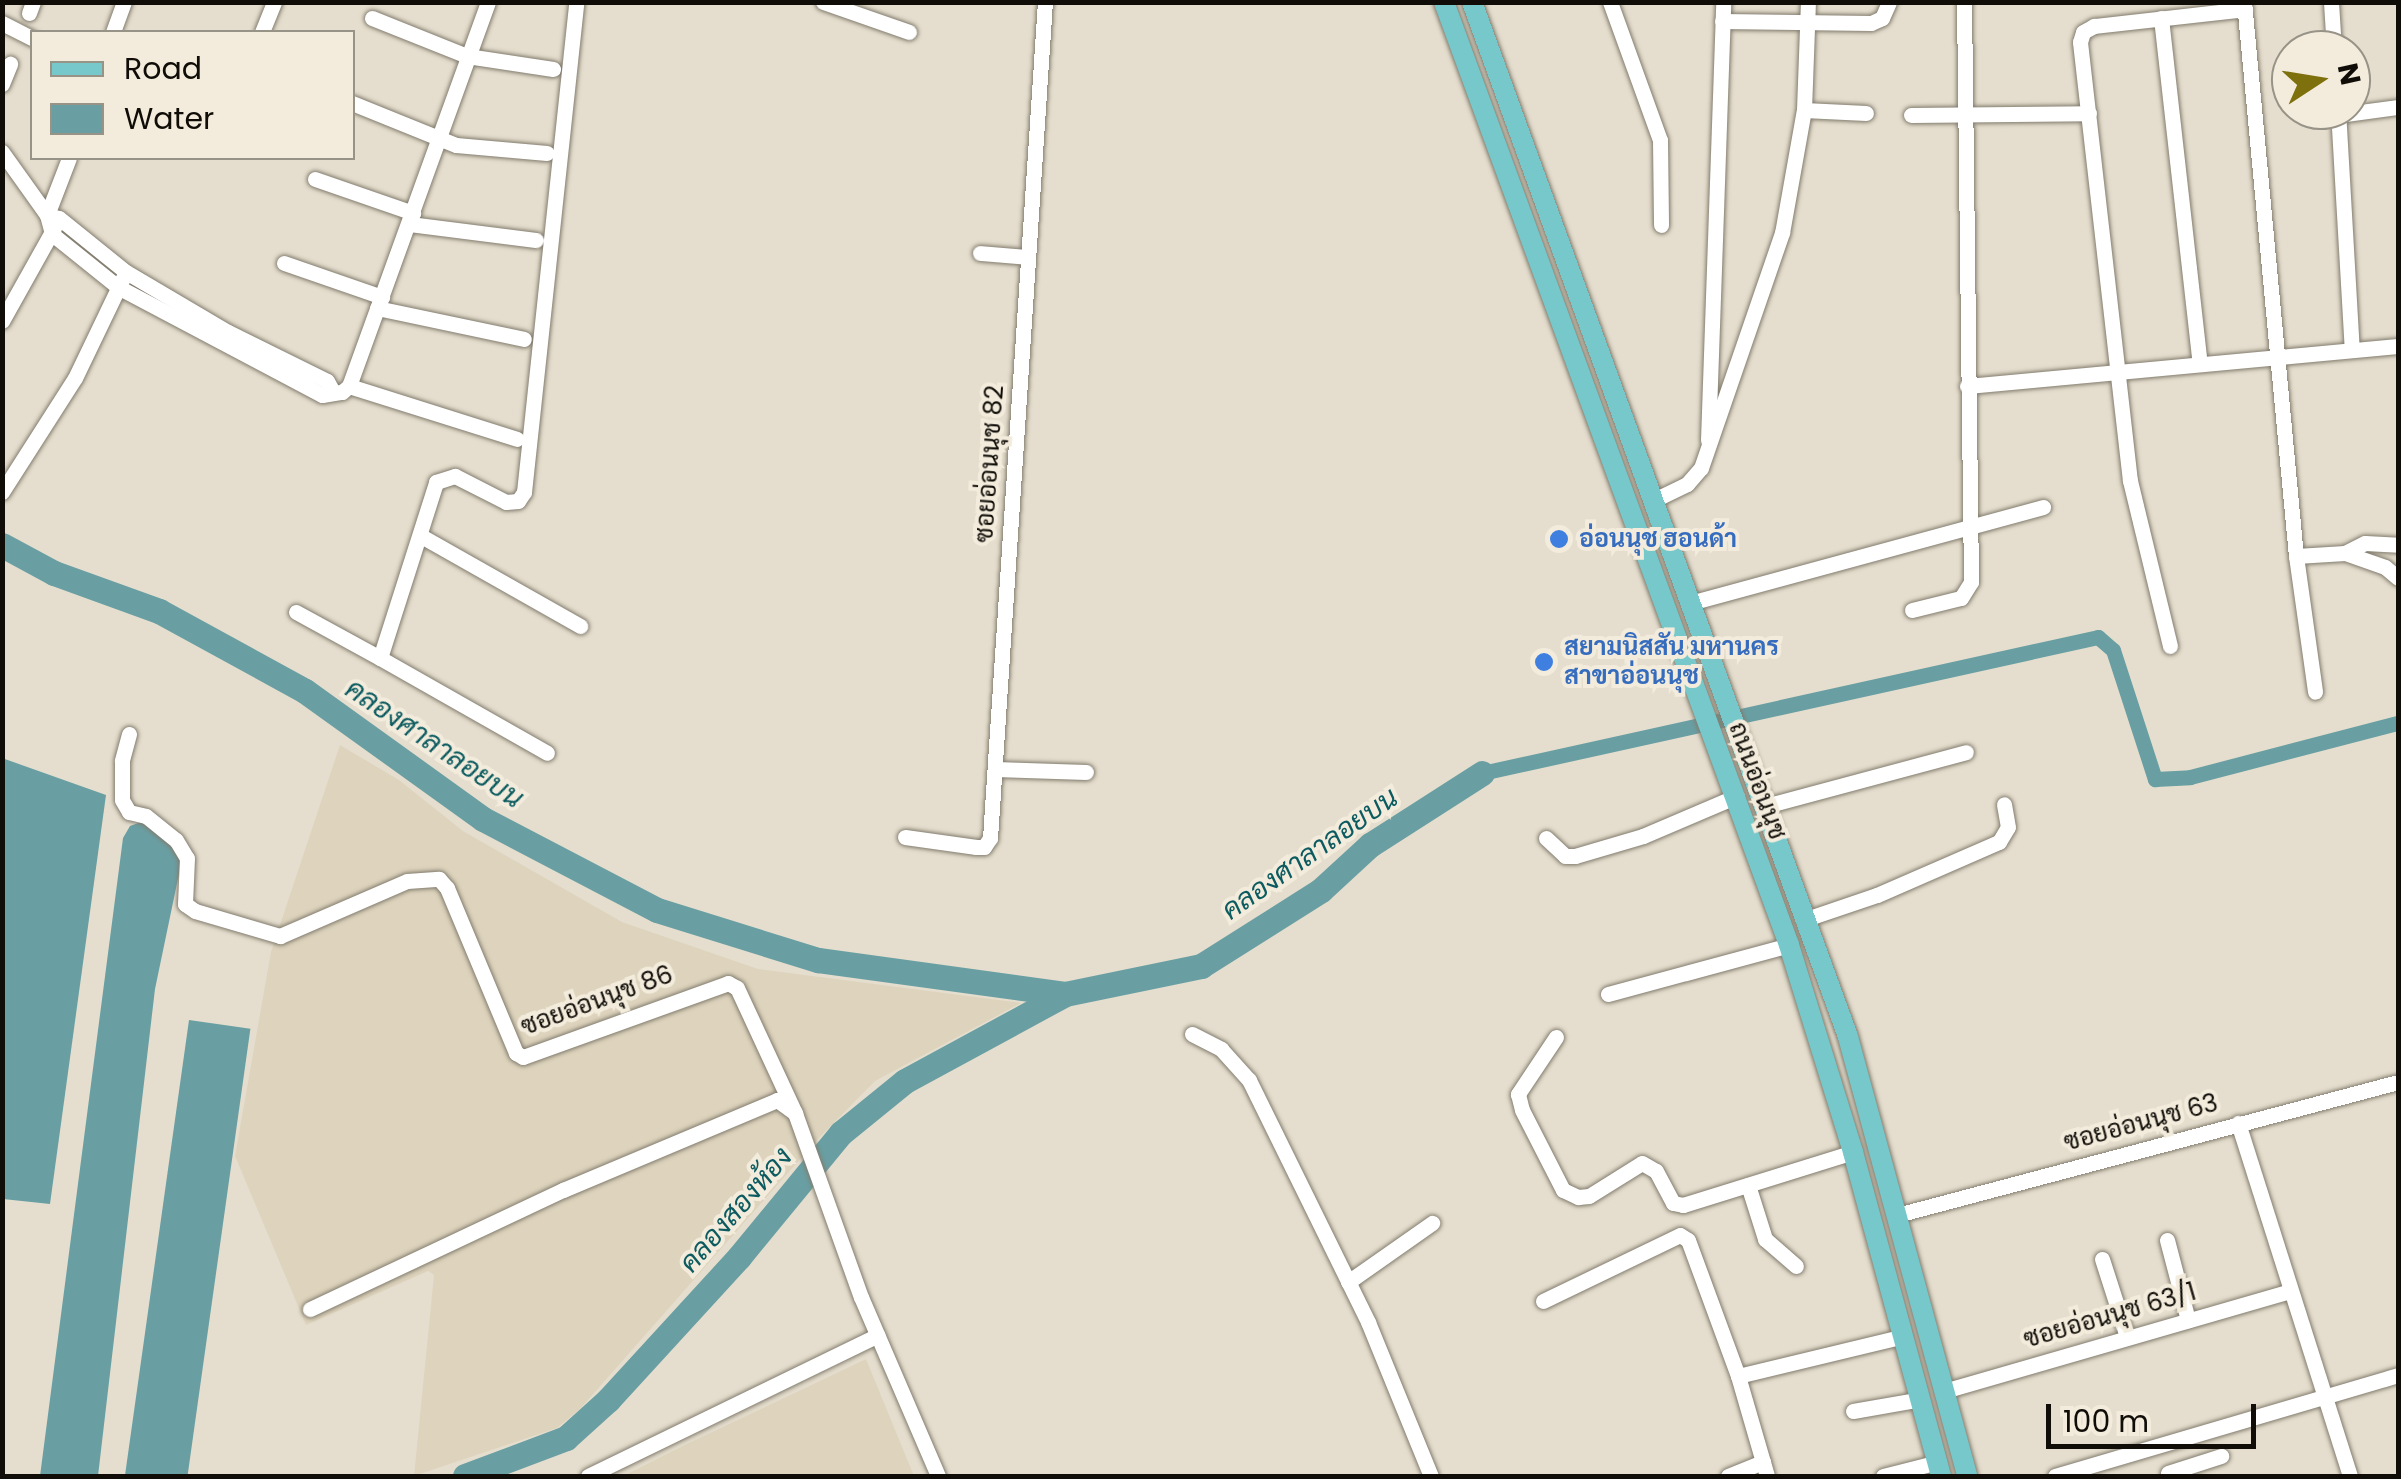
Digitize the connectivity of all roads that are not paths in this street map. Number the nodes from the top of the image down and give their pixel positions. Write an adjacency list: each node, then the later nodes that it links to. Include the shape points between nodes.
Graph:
1 (124, 2): 21 (street)
2 (274, 2): 22 (street)
3 (488, 2): 26 (street)
4 (576, 2): 69 (street, via 524,492 506,502 446,477 436,482)
5 (824, 2): 24 (street)
6 (1045, 2): 50 (street, ซอยอ่อนนุช 82)
7 (1444, 2): 86 (main road, ถนนอ่อนนุช)
8 (1472, 2): 66 (main road, ถนนอ่อนนุช)
9 (1610, 2): 46 (street, via 1660,140)
10 (1723, 2): 18 (street)
11 (1808, 2): 19 (street)
12 (1889, 2): 19 (street, via 1882,18 1871,23)
13 (1964, 2): 36 (street)
14 (2332, 2): 23 (street)
15 (2245, 6): 17 (street); 58 (street)
16 (372, 18): 26 (street)
17 (2161, 18): 35 (street, via 2083,32); 59 (street)
18 (1722, 21): 19 (street); 64 (street)
19 (1807, 22): 32 (street)
20 (2, 23): 25 (street)
21 (114, 30)
22 (263, 30)
23 (2333, 30)
24 (910, 32)
25 (30, 37)
26 (468, 56): 28 (street); 39 (street)
27 (10, 64): 29 (street)
28 (553, 69)
29 (2, 84)
30 (355, 103): 39 (street)
31 (2398, 107): 33 (street)
32 (1804, 110): 34 (street); 64 (street, via 1782,233)
33 (2371, 110)
34 (1866, 112)
35 (2089, 113): 36 (street); 60 (street)
36 (1963, 114): 37 (street); 62 (street)
37 (1911, 116)
38 (2339, 130): 57 (street)
39 (439, 137): 41 (street); 45 (street)
40 (2, 152): 44 (street)
41 (547, 154)
42 (67, 160): 44 (street)
43 (315, 179): 45 (street)
44 (53, 216): 47 (street); 52 (street)
45 (411, 219): 48 (street); 53 (street)
46 (1661, 224)
47 (52, 234): 52 (street); 54 (street)
48 (536, 240)
49 (980, 253): 50 (street)
50 (1028, 257): 84 (street, ซอยอ่อนนุช 82)
51 (284, 263): 53 (street)
52 (122, 280): 61 (street, via 322,395); 65 (street, via 75,378)
53 (380, 302): 55 (street); 61 (street)
54 (2, 321)
55 (524, 339)
56 (2398, 346): 57 (street)
57 (2352, 350): 58 (street)
58 (2276, 357): 59 (street); 72 (street)
59 (2200, 363): 60 (street)
60 (2121, 372): 62 (street); 78 (street, via 2130,481)
61 (349, 386): 63 (street)
62 (1967, 386): 68 (street)
63 (517, 439)
64 (1708, 454): 66 (street, via 1687,484)
65 (2, 492)
66 (1652, 501): 74 (main road, ถนนอ่อนนุช)
67 (2044, 507): 68 (street)
68 (1970, 525): 74 (street); 75 (street, via 1968,590 1961,598)
69 (421, 536): 77 (street); 79 (street)
70 (2398, 545): 71 (street, via 2365,543)
71 (2346, 553): 72 (street); 73 (street)
72 (2296, 556): 80 (street)
73 (2398, 578)
74 (1690, 603): 88 (main road, ถนนอ่อนนุช)
75 (1912, 610)
76 (296, 612): 79 (street)
77 (580, 626)
78 (2170, 646)
79 (380, 658): 83 (street)
80 (2315, 692)
81 (129, 734): 97 (street, ซอยอ่อนนุช 86, via 122,800 128,812 146,816 176,840 187,858 185,904 196,911 280,936 407,881 439,879 523,1058 728,983 737,988)
82 (1966, 752): 88 (street)
83 (547, 753)
84 (995, 770): 85 (street); 89 (street, ซอยอ่อนนุช 82, via 984,847)
85 (1086, 772)
86 (1736, 796): 90 (street, via 1658,831 1575,856 1565,856); 92 (main road, ถนนอ่อนนุช)
87 (2004, 804): 91 (street, via 2008,826 1999,842)
88 (1765, 806): 91 (main road, ถนนอ่อนนุช)
89 (904, 837)
90 (1546, 838)
91 (1806, 918): 101 (main road, ถนนอ่อนนุช, via 1848,1038)
92 (1788, 945): 93 (street); 99 (main road, ถนนอ่อนนุช)
93 (1608, 994)
94 (1192, 1034): 106 (street, via 1221,1049 1249,1080)
95 (1556, 1037): 100 (street, via 1518,1094 1563,1190 1589,1196 1642,1163 1682,1206)
96 (2398, 1082): 98 (street, ซอยอ่อนนุช 63)
97 (795, 1114): 109 (street, via 777,1100 769,1102); 111 (street, ซอยอ่อนนุช 86)
98 (2238, 1123): 101 (street, ซอยอ่อนนุช 63); 107 (street)
99 (1853, 1152): 100 (street); 112 (main road, ถนนอ่อนนุช)
100 (1748, 1185): 105 (street, via 1765,1239)
101 (1897, 1215): 116 (main road, ถนนอ่อนนุช)
102 (1432, 1222): 106 (street)
103 (2166, 1240): 110 (street)
104 (2102, 1259): 113 (street)
105 (1796, 1266)
106 (1348, 1282): 128 (street)
107 (2290, 1291): 110 (street, ซอยอ่อนนุช 63/1); 117 (street)
108 (1543, 1301): 115 (street, via 1680,1234 1688,1240)
109 (310, 1309)
110 (2188, 1320): 113 (street, ซอยอ่อนนุช 63/1)
111 (878, 1335): 126 (street); 127 (street, ซอยอ่อนนุช 86)
112 (1904, 1336): 115 (street); 118 (main road, ถนนอ่อนนุช)
113 (2127, 1337): 116 (street, ซอยอ่อนนุช 63/1)
114 (2398, 1375): 117 (street)
115 (1738, 1376): 123 (street)
116 (1944, 1392): 131 (main road, ถนนอ่อนนุช)
117 (2325, 1398): 120 (street); 133 (street)
118 (1921, 1400): 119 (street); 124 (main road, ถนนอ่อนนุช)
119 (1853, 1412)
120 (2184, 1438): 122 (street); 132 (street)
121 (2222, 1456): 122 (street)
122 (2193, 1465): 125 (street)
123 (1765, 1469): 129 (street)
124 (1940, 1469): 130 (street)
125 (2168, 1473)
126 (588, 1476)
127 (938, 1476)
128 (1432, 1476)
129 (1728, 1476)
130 (1884, 1476)
131 (1967, 1476)
132 (2055, 1476)
133 (2350, 1476)

